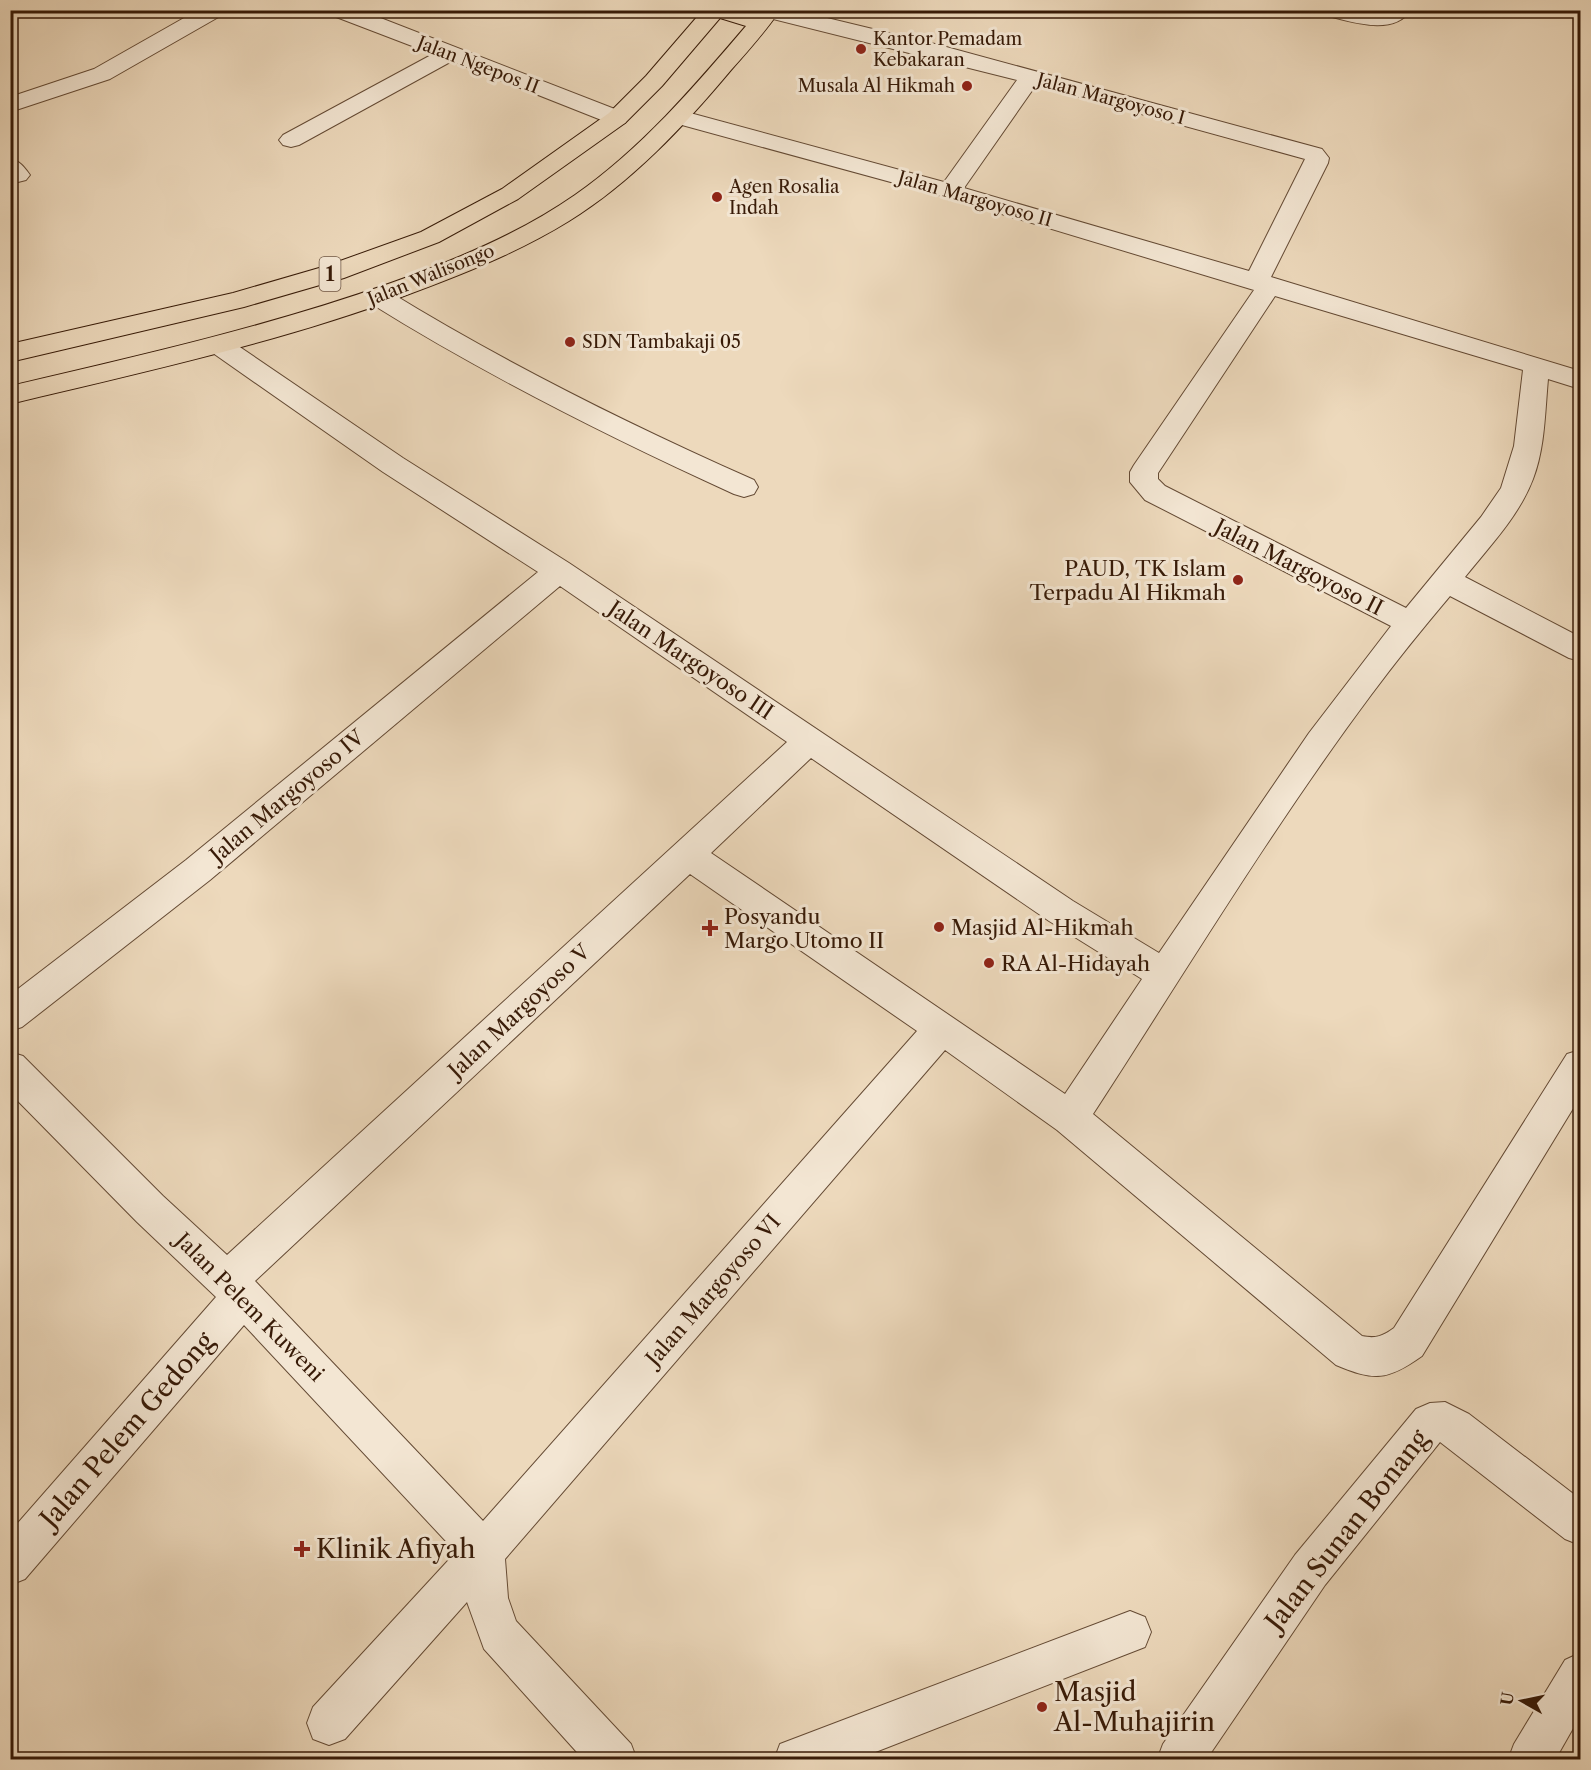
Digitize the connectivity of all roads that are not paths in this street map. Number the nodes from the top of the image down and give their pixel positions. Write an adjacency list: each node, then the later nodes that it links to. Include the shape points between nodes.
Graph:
1 (214, 10): 9 (street, via 102,74)
2 (339, 10): 7 (street, Jalan Ngepos II)
3 (715, 10): 6 (highway); 11 (highway, Jalan Walisongo / 1)
4 (1332, 10): 5 (street, via 1379,19 1393,18)
5 (1401, 10)
6 (766, 15): 8 (street, Jalan Margoyoso I, via 939,52); 10 (highway, Jalan Walisongo / 1)
7 (448, 54): 11 (street, Jalan Ngepos II); 12 (street)
8 (1030, 78): 13 (street); 14 (street, Jalan Margoyoso I, via 1314,154 1316,163)
9 (10, 105)
10 (679, 117): 13 (street, Jalan Margoyoso II); 15 (highway, Jalan Walisongo / 1, via 604,185 538,228 481,258)
11 (617, 118): 17 (highway, Jalan Walisongo / 1, via 510,194 430,237 335,272 235,301)
12 (291, 140)
13 (950, 191): 14 (street, Jalan Margoyoso II)
14 (1263, 283): 18 (street, Jalan Margoyoso II); 24 (street, Jalan Margoyoso II, via 1144,472 1144,482 1155,493)
15 (379, 297): 16 (highway, Jalan Walisongo / 1); 21 (street, via 492,365)
16 (219, 345): 20 (highway, Jalan Walisongo / 1); 22 (street, Jalan Margoyoso III, via 393,465)
17 (10, 353)
18 (1537, 365): 19 (street, Jalan Margoyoso II); 23 (street, via 1524,463 1516,488)
19 (1581, 380)
20 (10, 395)
21 (744, 487)
22 (559, 571): 26 (street, Jalan Margoyoso III); 29 (street, Jalan Margoyoso IV, via 198,870)
23 (1446, 582): 24 (street); 25 (street)
24 (1410, 623): 28 (street, via 1256,832)
25 (1581, 650)
26 (809, 740): 27 (street, Jalan Margoyoso V); 28 (street, Jalan Margoyoso III, via 1061,911)
27 (688, 855): 30 (street); 34 (street, Jalan Margoyoso V)
28 (1164, 975): 33 (street)
29 (10, 1016)
30 (942, 1028): 33 (street); 36 (street, Jalan Margoyoso VI)
31 (1581, 1066): 33 (street, via 1408,1342 1389,1356 1370,1359 1350,1352)
32 (10, 1068): 34 (street, Jalan Pelem Kuweni)
33 (1070, 1118)
34 (235, 1289): 36 (street, Jalan Pelem Kuweni); 37 (street, Jalan Pelem Gedong)
35 (1581, 1524): 43 (street, Jalan Sunan Bonang, via 1455,1428 1445,1422 1430,1423 1310,1570)
36 (484, 1552): 40 (street, Jalan Margoyoso VI); 41 (street, via 487,1598 499,1634)
37 (10, 1564)
38 (1130, 1632): 42 (street)
39 (1581, 1675): 44 (street)
40 (329, 1723)
41 (615, 1760)
42 (796, 1760)
43 (1179, 1760)
44 (1530, 1760)

